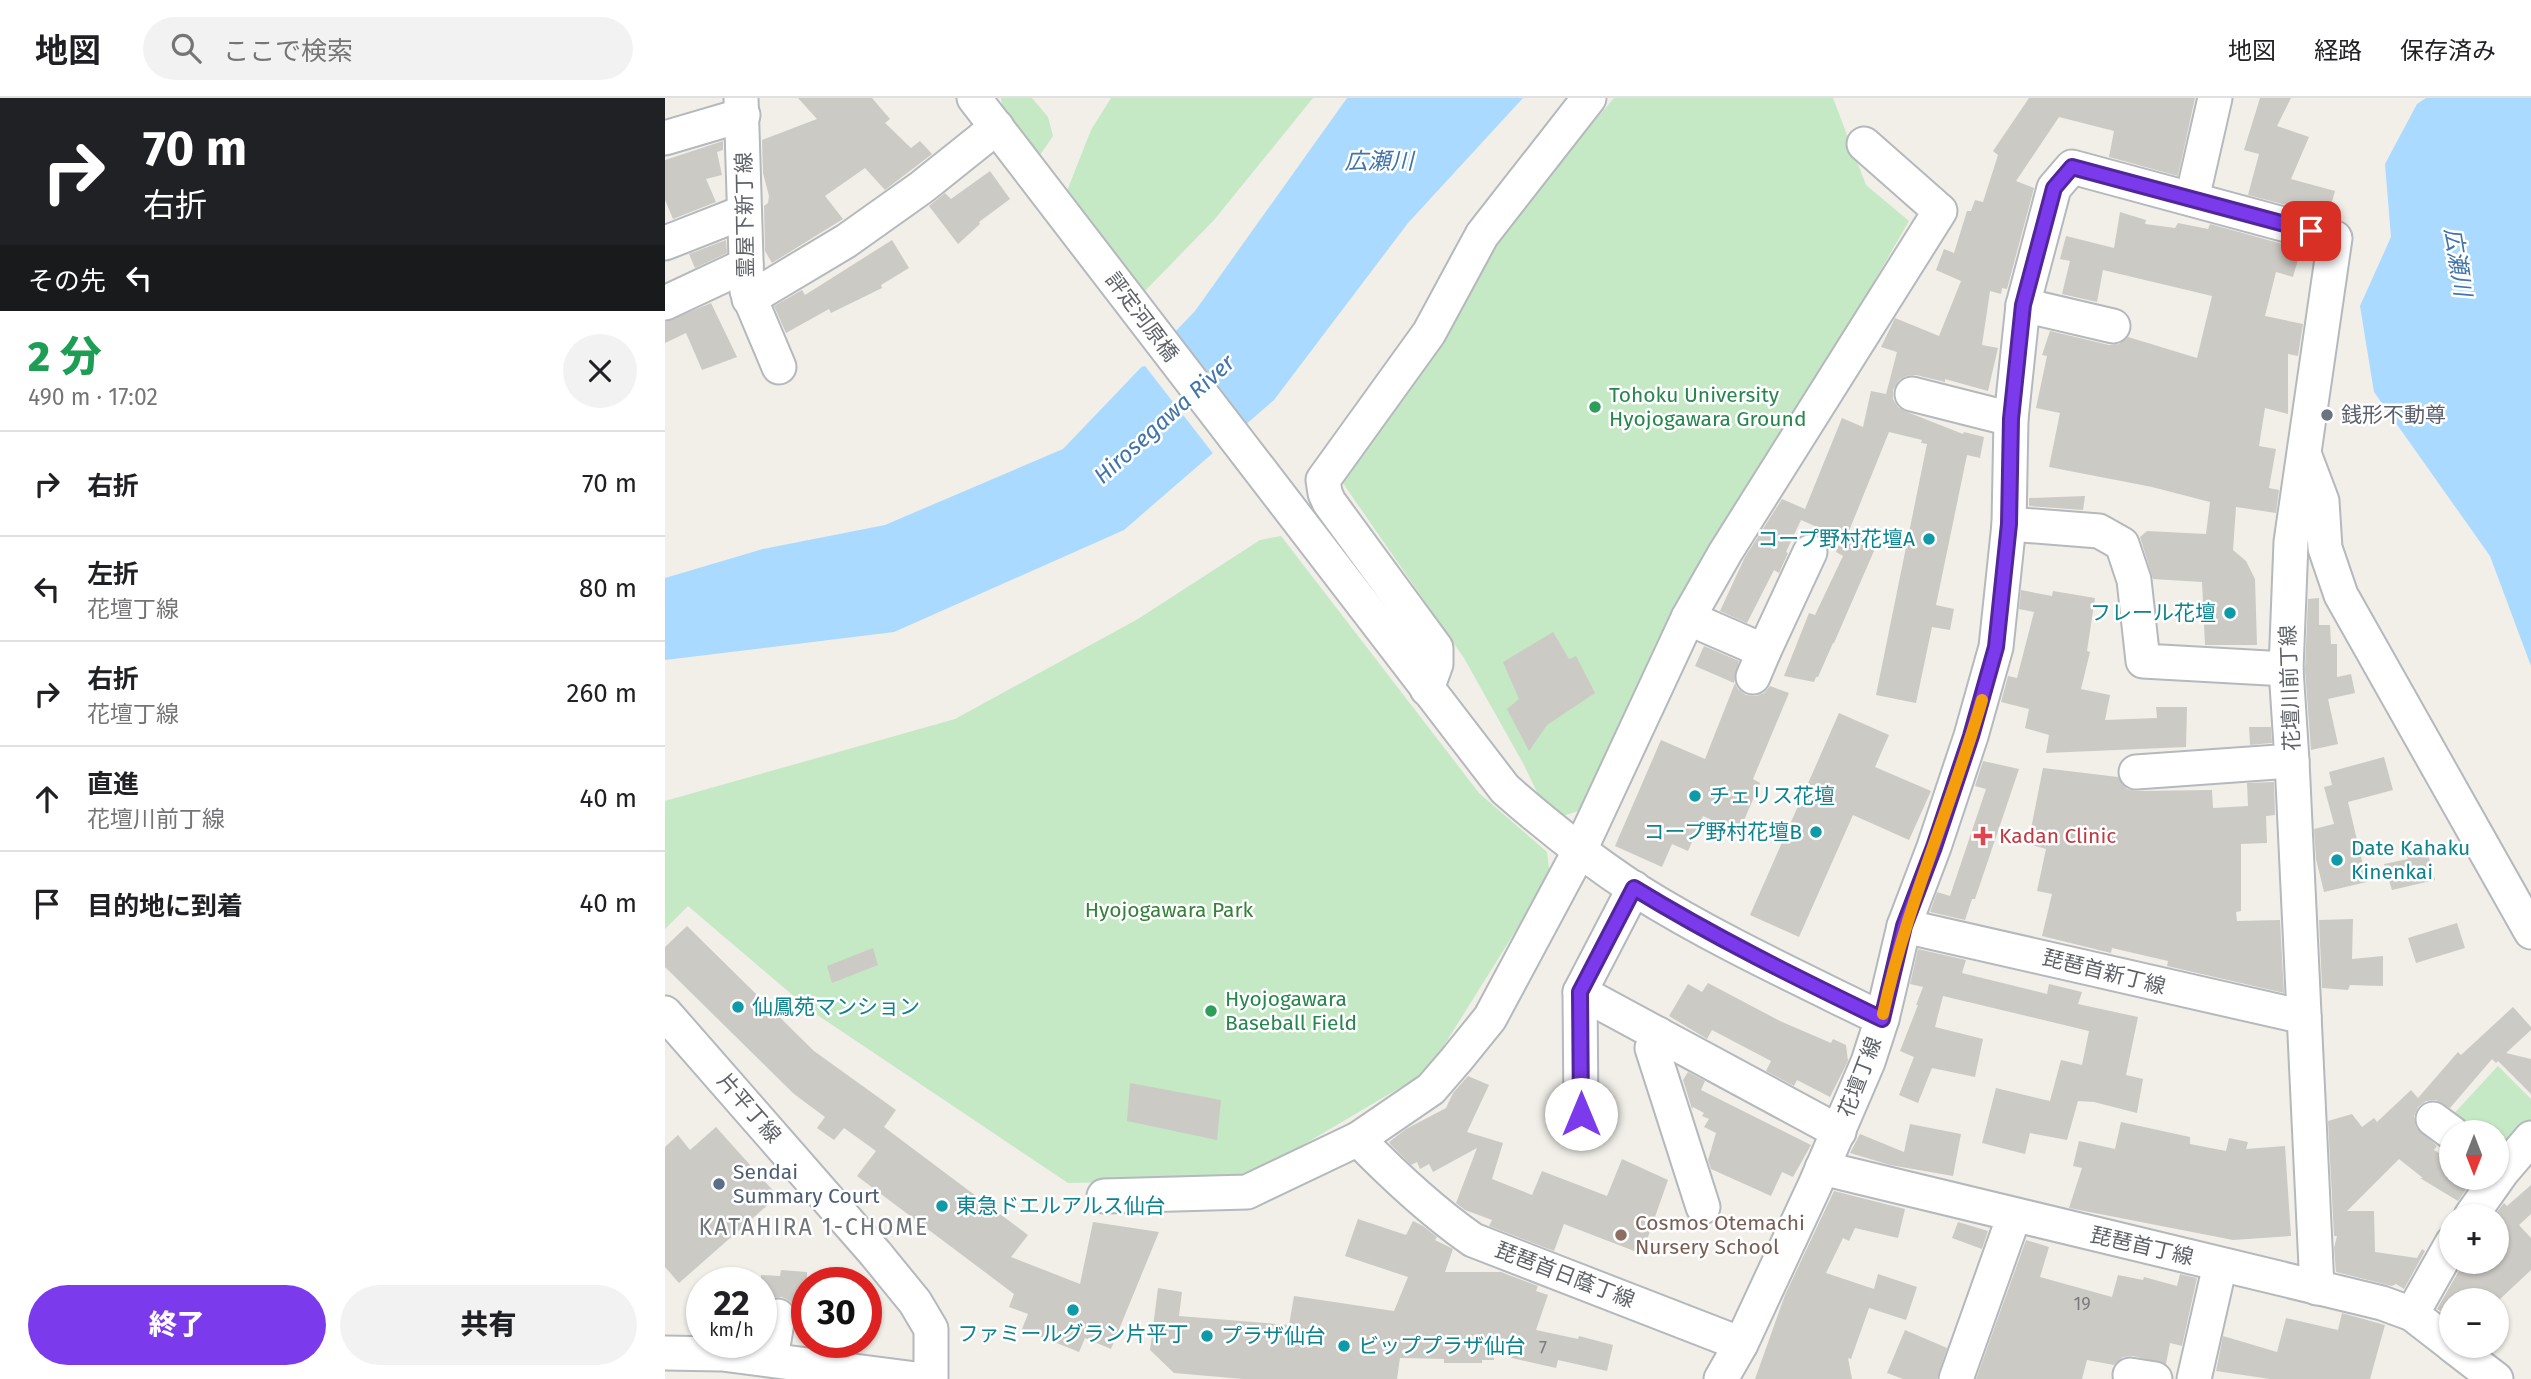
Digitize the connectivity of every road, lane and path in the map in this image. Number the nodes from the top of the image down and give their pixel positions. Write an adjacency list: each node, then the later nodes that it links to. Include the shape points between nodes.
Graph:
1 (974, 98): 5 (street, 評定河原橋)
2 (1589, 98): 24 (street, via 1482,235 1429,333 1323,480 1329,502 1436,648 1436,664)
3 (2215, 98): 8 (street)
4 (742, 107): 6 (street); 9 (street, 霊屋下新丁線)
5 (997, 127): 12 (street, via 846,241); 24 (street, 評定河原橋)
6 (665, 138)
7 (1864, 144): 22 (street, via 1940,211)
8 (2192, 200): 14 (street, 花壇丁線, via 2072,167 2054,188); 19 (street, 花壇川前丁線, via 2335,238)
9 (744, 212): 10 (street); 11 (street, 霊屋下新丁線)
10 (665, 243)
11 (746, 265): 12 (street, 霊屋下新丁線); 13 (street)
12 (749, 299): 16 (street, 霊屋下新丁線)
13 (665, 303)
14 (2023, 305): 15 (street); 18 (street, 花壇丁線)
15 (2113, 326)
16 (779, 367)
17 (1912, 394): 18 (street)
18 (2011, 419): 20 (street, 花壇丁線)
19 (2304, 453): 23 (street, 花壇川前丁線, via 2291,542); 30 (street, via 2322,501 2325,548 2341,595)
20 (2009, 524): 23 (street, via 2099,531 2122,544 2134,580 2143,661); 29 (street, 花壇丁線, via 1996,647 1971,736)
21 (1810, 551): 22 (street, via 1758,664)
22 (1688, 618): 27 (street)
23 (2286, 669): 25 (street, 花壇川前丁線)
24 (1426, 689): 27 (street, 評定河原橋, via 1505,789)
25 (2292, 761): 26 (street); 33 (street, 花壇川前丁線)
26 (2136, 772)
27 (1580, 850): 28 (street, 評定河原橋); 39 (street, via 1490,1018 1431,1089)
28 (1634, 888): 31 (street); 34 (street, 評定河原橋, via 1744,951)
29 (1904, 926): 33 (street, 琵琶首新丁線); 34 (street, 花壇丁線)
30 (2531, 932)
31 (1580, 992): 35 (street); 36 (street)
32 (665, 1013): 55 (street, 片平丁線, via 915,1302 931,1329)
33 (2304, 1017): 47 (street, 花壇川前丁線)
34 (1882, 1019): 37 (street, 花壇丁線)
35 (1658, 1034): 37 (street); 43 (street, via 1652,1048)
36 (1581, 1114)
37 (1839, 1132): 41 (street, 花壇丁線)
38 (2531, 1138): 40 (street)
39 (1358, 1139): 42 (street, via 1247,1192); 50 (street, 琵琶首日蔭丁線, via 1402,1184 1473,1240)
40 (2509, 1161)
41 (1822, 1168): 44 (street, 琵琶首丁線); 50 (street, 花壇丁線)
42 (1104, 1196)
43 (1703, 1207)
44 (2014, 1216): 45 (street, 琵琶首丁線); 57 (street)
45 (2220, 1265): 47 (street, 琵琶首丁線); 58 (street)
46 (2439, 1265): 48 (street)
47 (2317, 1288): 48 (street, 琵琶首丁線)
48 (2412, 1314): 53 (street, 琵琶首丁線)
49 (778, 1316): 52 (street)
50 (1741, 1344): 56 (street, 花壇丁線)
51 (665, 1353): 52 (street)
52 (772, 1359): 54 (street)
53 (2471, 1362)
54 (916, 1379)
55 (931, 1379)
56 (1721, 1379)
57 (1956, 1379)
58 (2194, 1379)

